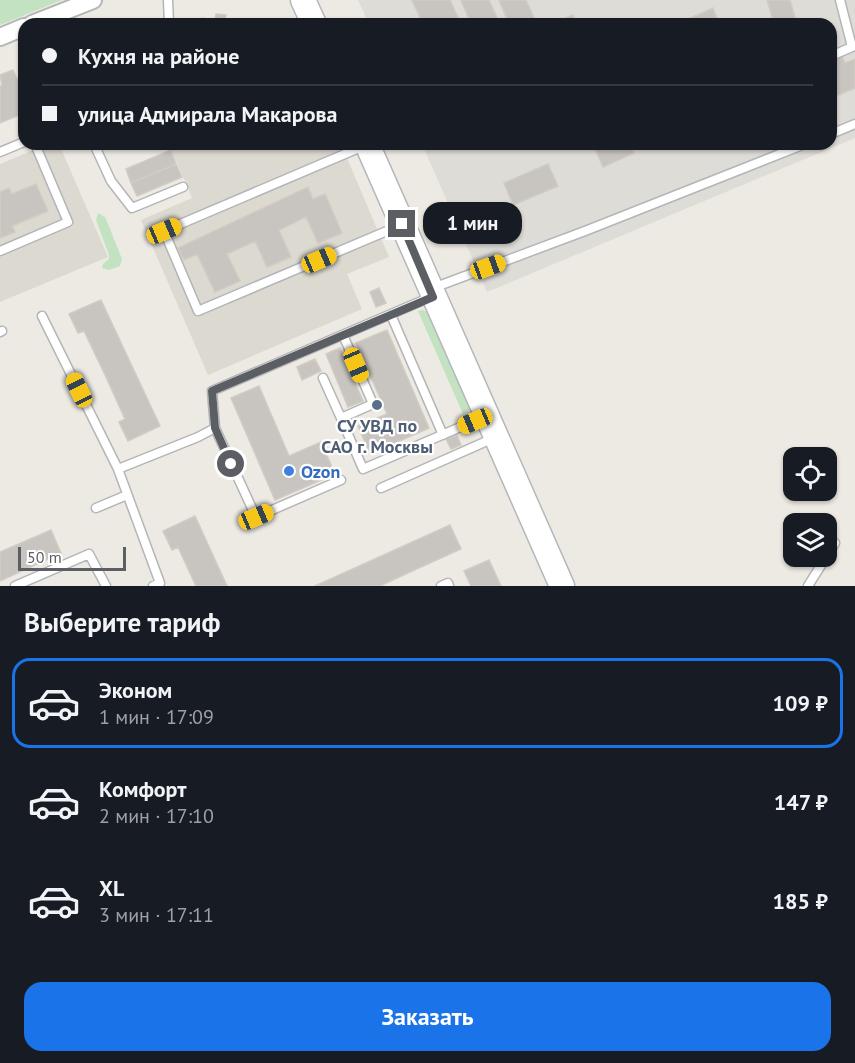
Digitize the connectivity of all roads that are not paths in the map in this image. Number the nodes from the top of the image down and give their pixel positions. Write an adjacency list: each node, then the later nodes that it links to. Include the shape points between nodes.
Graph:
1 (93, 0): 5 (street)
2 (168, 0): 6 (lane)
3 (303, 0): 7 (street)
4 (840, 0): 10 (lane, via 852,47)
5 (51, 18)
6 (169, 18)
7 (311, 18)
8 (18, 30): 9 (street)
9 (0, 37)
10 (837, 53)
11 (855, 124): 12 (lane)
12 (837, 131)
13 (18, 144): 19 (lane)
14 (38, 150): 22 (lane, via 68,222)
15 (97, 150): 20 (lane, via 111,181 132,208)
16 (353, 150): 21 (lane, via 164,231 198,311)
17 (370, 150): 21 (street)
18 (790, 150): 23 (lane)
19 (0, 152)
20 (183, 187)
21 (402, 224): 23 (street)
22 (0, 251)
23 (432, 293): 24 (lane); 29 (street)
24 (391, 315): 26 (lane); 31 (lane)
25 (42, 316): 32 (lane)
26 (343, 335): 28 (lane, via 373,404); 30 (lane, via 212,391)
27 (323, 378): 28 (lane)
28 (341, 418): 31 (lane, via 363,469)
29 (491, 427): 31 (lane); 34 (lane); 43 (street)
30 (215, 428): 32 (lane); 33 (lane, via 256,517)
31 (443, 435)
32 (118, 469): 35 (lane)
33 (341, 480)
34 (381, 488)
35 (127, 495): 36 (lane); 40 (lane, via 160,583)
36 (96, 508)
37 (820, 567): 44 (lane)
38 (15, 586): 39 (lane, via 89,554)
39 (105, 586)
40 (153, 586)
41 (441, 586): 42 (lane)
42 (449, 586)
43 (562, 586)
44 (808, 586)

